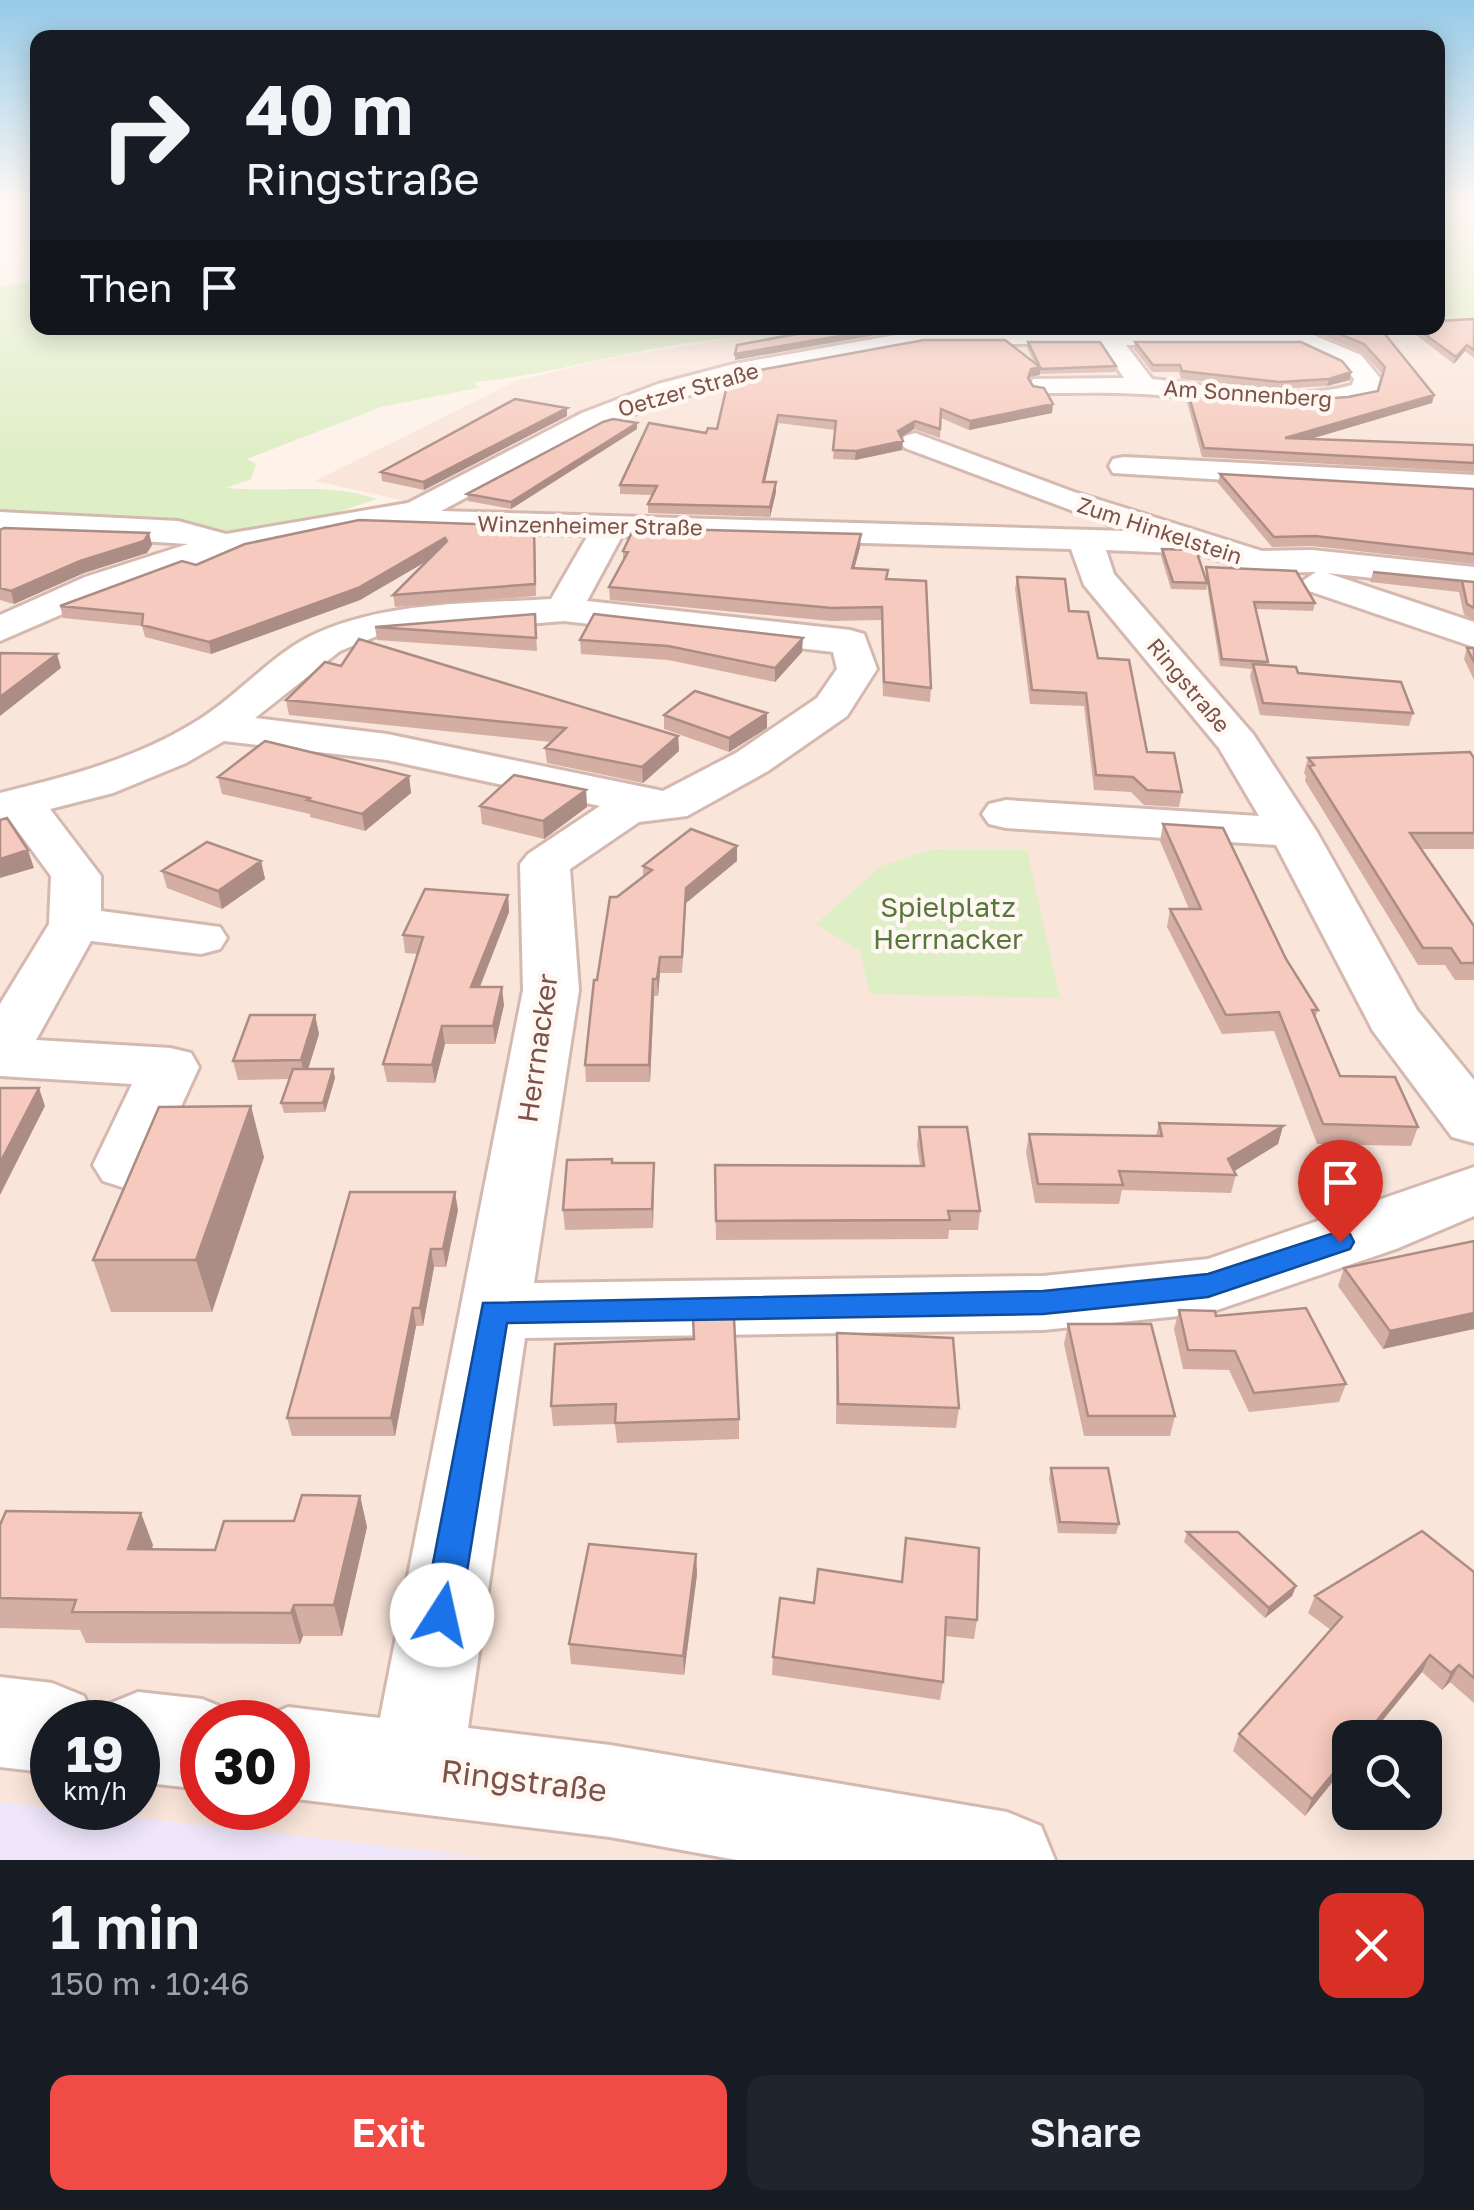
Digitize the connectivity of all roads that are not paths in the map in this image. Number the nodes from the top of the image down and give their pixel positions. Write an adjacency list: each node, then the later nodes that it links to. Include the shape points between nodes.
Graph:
1 (904, 335): 9 (street, Oetzer Straße, via 668,390 592,419)
2 (1032, 335): 3 (street, Am Sonnenberg)
3 (1108, 337): 5 (street, Am Sonnenberg); 5 (street, Am Sonnenberg, via 1304,338 1352,360 1367,378 1365,390 1325,400)
4 (1043, 385): 5 (street, Am Sonnenberg)
5 (1144, 386)
6 (915, 442): 13 (street, Zum Hinkelstein)
7 (1124, 466): 8 (street)
8 (1474, 484)
9 (415, 512): 11 (street, Winzenheimer Straße, via 437,522); 14 (street, Winzenheimer Straße)
10 (0, 522): 14 (street, via 178,531 211,537)
11 (611, 525): 12 (street, Winzenheimer Straße); 17 (street)
12 (1086, 540): 13 (street, Winzenheimer Straße); 24 (street, Ringstraße, via 1096,577 1238,743)
13 (1202, 544): 15 (street, Zum Hinkelstein)
14 (217, 546): 18 (street, Winzenheimer Straße, via 98,585)
15 (1259, 562): 16 (street, Zum Hinkelstein); 19 (street)
16 (1474, 578)
17 (564, 610): 20 (street, Herrnacker, via 369,626 326,643); 22 (street, Herrnacker, via 850,642 856,669 832,706 752,762)
18 (0, 628)
19 (1474, 635)
20 (217, 727): 21 (street, Herrnacker, via 98,784); 22 (street, via 387,747)
21 (11, 806): 25 (street, Herrnacker, via 76,876)
22 (670, 806): 31 (street, Herrnacker, via 626,809 545,864 551,990)
23 (1006, 814): 24 (street)
24 (1293, 832): 28 (street, Ringstraße, via 1394,1018)
25 (75, 924): 26 (street); 27 (street)
26 (201, 938)
27 (0, 1054): 29 (street, via 170,1066)
28 (1474, 1122)
29 (125, 1165)
30 (1474, 1190): 31 (street, via 1208,1286 1043,1302)
31 (494, 1312): 35 (street, Ringstraße)
32 (0, 1722): 33 (street)
33 (30, 1725)
34 (310, 1755): 35 (street)
35 (416, 1767): 36 (street, Ringstraße, via 610,1790)
36 (1006, 1860)

